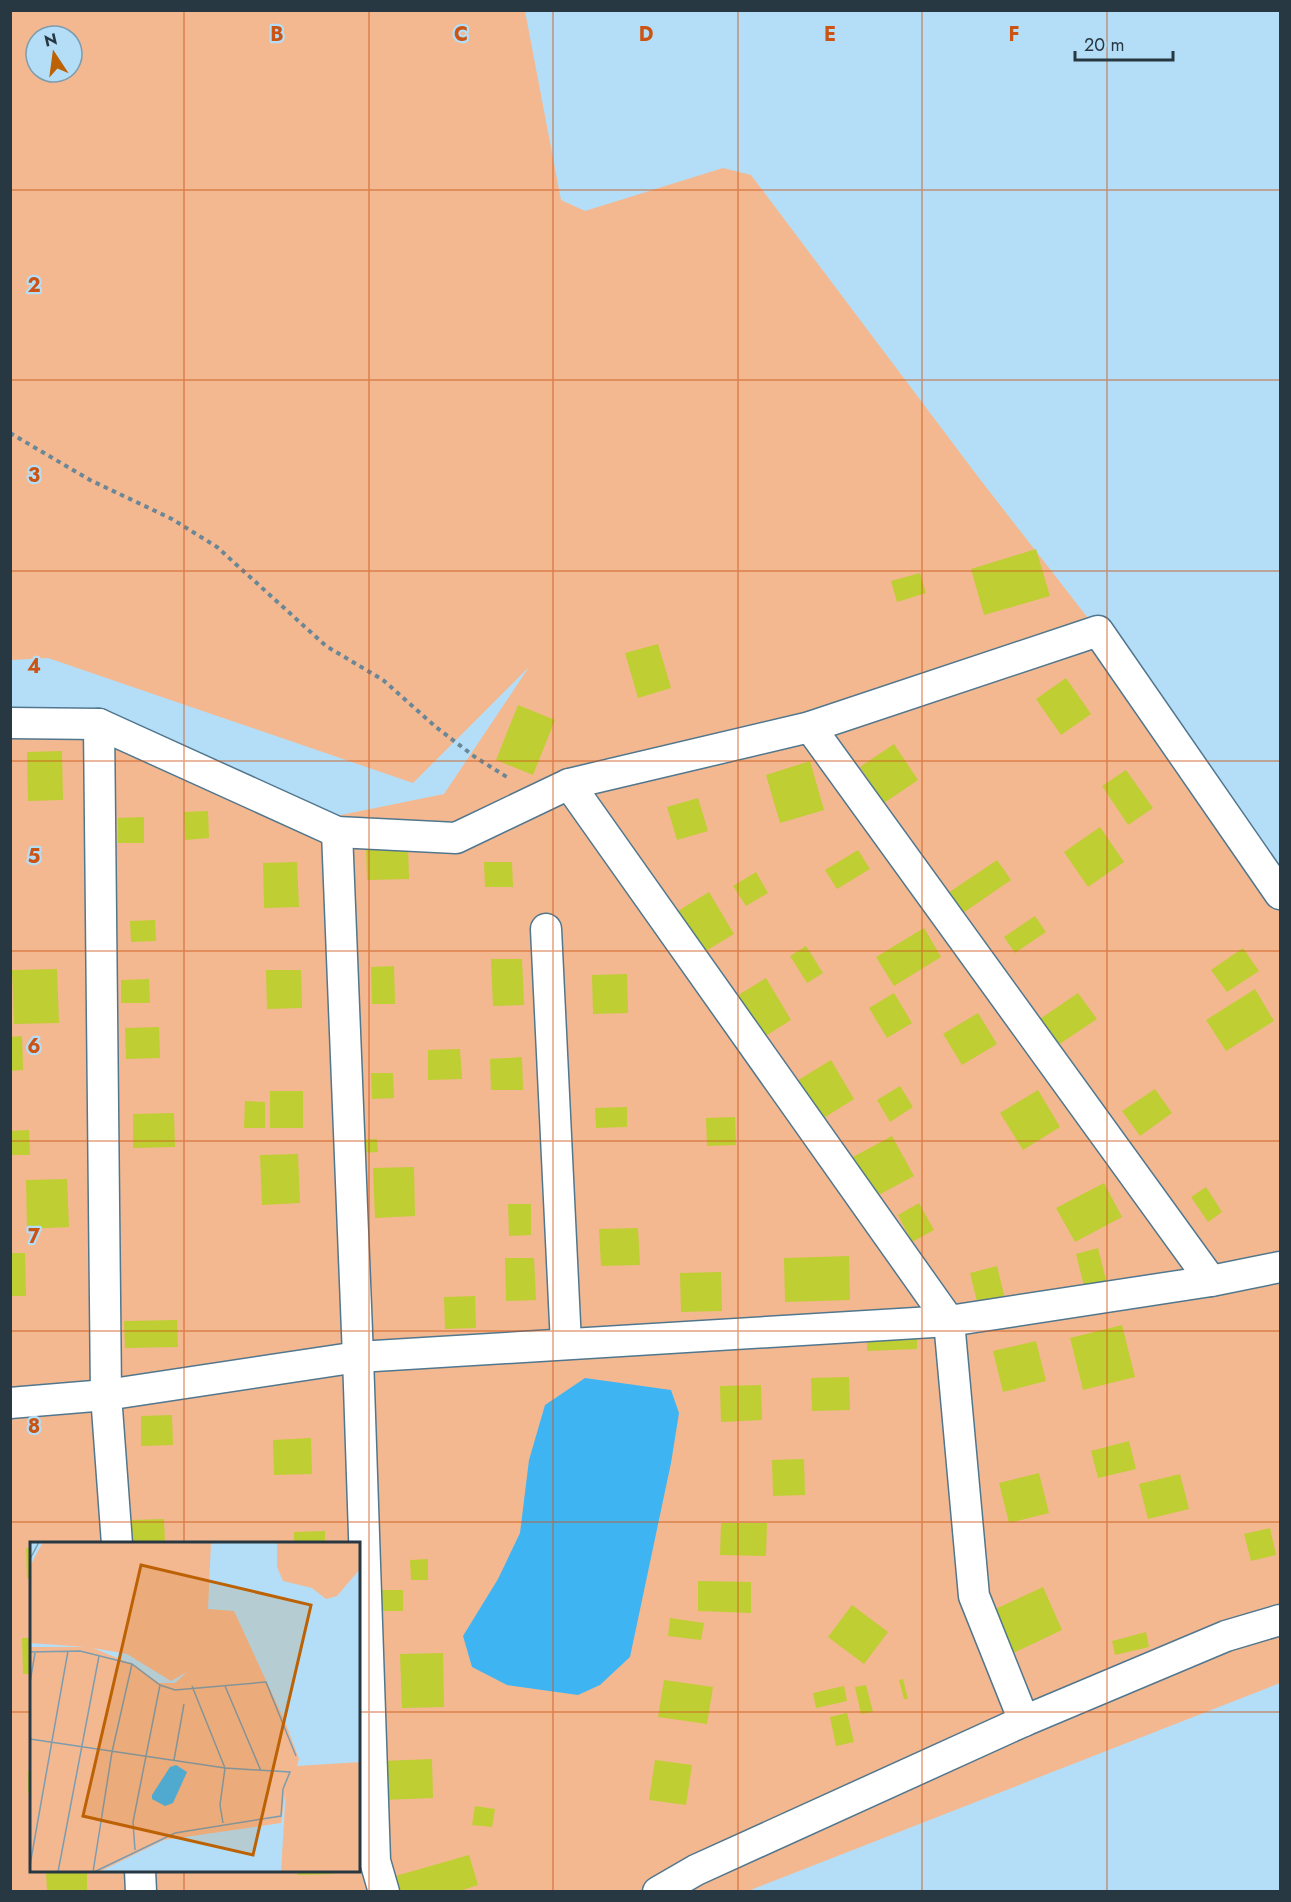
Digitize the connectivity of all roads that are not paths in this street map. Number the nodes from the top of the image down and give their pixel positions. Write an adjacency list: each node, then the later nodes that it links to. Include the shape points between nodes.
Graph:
1 (10, 723): 2 (street)
2 (99, 724): 5 (street); 13 (street)
3 (810, 728): 4 (street); 6 (street, via 1098,631); 9 (street)
4 (569, 784): 5 (street, via 456,838); 10 (street)
5 (337, 832): 12 (street)
6 (1281, 894)
7 (546, 929): 11 (street)
8 (1281, 1267): 9 (street)
9 (1210, 1281): 10 (street)
10 (949, 1321): 11 (street); 17 (street, via 974,1596)
11 (566, 1344): 12 (street)
12 (358, 1356): 13 (street); 20 (street, via 375,1861)
13 (106, 1395): 14 (street); 15 (street)
14 (10, 1403)
15 (117, 1542)
16 (1281, 1620): 17 (street, via 1226,1636)
17 (1024, 1721): 21 (street, via 696,1870)
18 (140, 1872): 19 (street)
19 (141, 1892)
20 (384, 1892)
21 (658, 1892)

